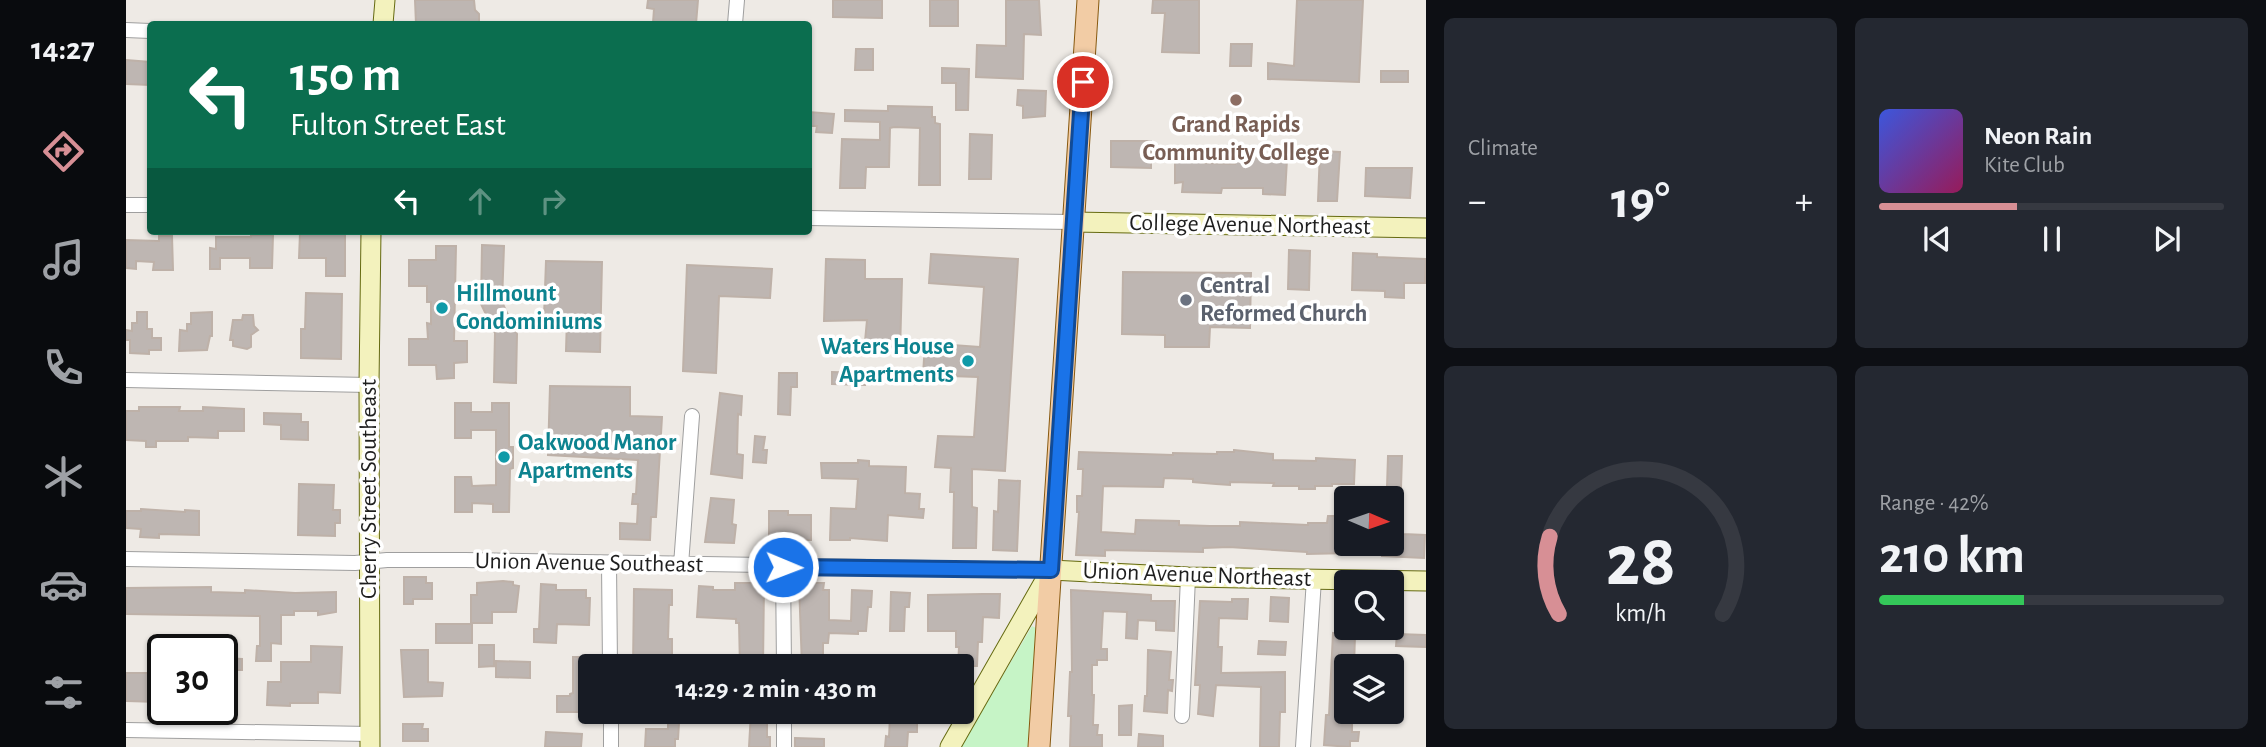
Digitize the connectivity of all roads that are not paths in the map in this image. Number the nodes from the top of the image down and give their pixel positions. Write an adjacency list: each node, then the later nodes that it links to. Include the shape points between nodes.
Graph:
1 (385, 0): 4 (street)
2 (737, 0): 5 (street)
3 (1088, 0): 11 (main road)
4 (383, 21)
5 (735, 21)
6 (126, 30): 7 (street)
7 (147, 31)
8 (126, 205): 9 (street)
9 (147, 205)
10 (812, 218): 11 (street)
11 (1073, 222): 12 (street, College Avenue Northeast); 22 (main road)
12 (1426, 228)
13 (371, 235): 15 (street, Cherry Street Southeast)
14 (126, 380): 15 (street)
15 (369, 385): 18 (street, Cherry Street Southeast)
16 (692, 416): 20 (street)
17 (126, 559): 18 (street, Union Avenue Southeast)
18 (369, 561): 19 (street, Union Avenue Southeast); 32 (street, Cherry Street Southeast)
19 (609, 564): 20 (street, Union Avenue Southeast); 26 (street)
20 (681, 565): 21 (street, Union Avenue Southeast)
21 (783, 567): 22 (street, Union Avenue Southeast); 27 (street)
22 (1051, 570): 23 (street, Union Avenue Northeast); 35 (street); 36 (main road)
23 (1188, 577): 24 (street, Union Avenue Northeast); 28 (street)
24 (1314, 579): 25 (street, Union Avenue Northeast); 37 (street)
25 (1426, 581)
26 (610, 654)
27 (783, 654)
28 (1182, 716)
29 (611, 724): 33 (street)
30 (784, 724): 34 (street)
31 (126, 730): 32 (street)
32 (370, 741)
33 (611, 747)
34 (784, 747)
35 (950, 747)
36 (1039, 747)
37 (1303, 747)

